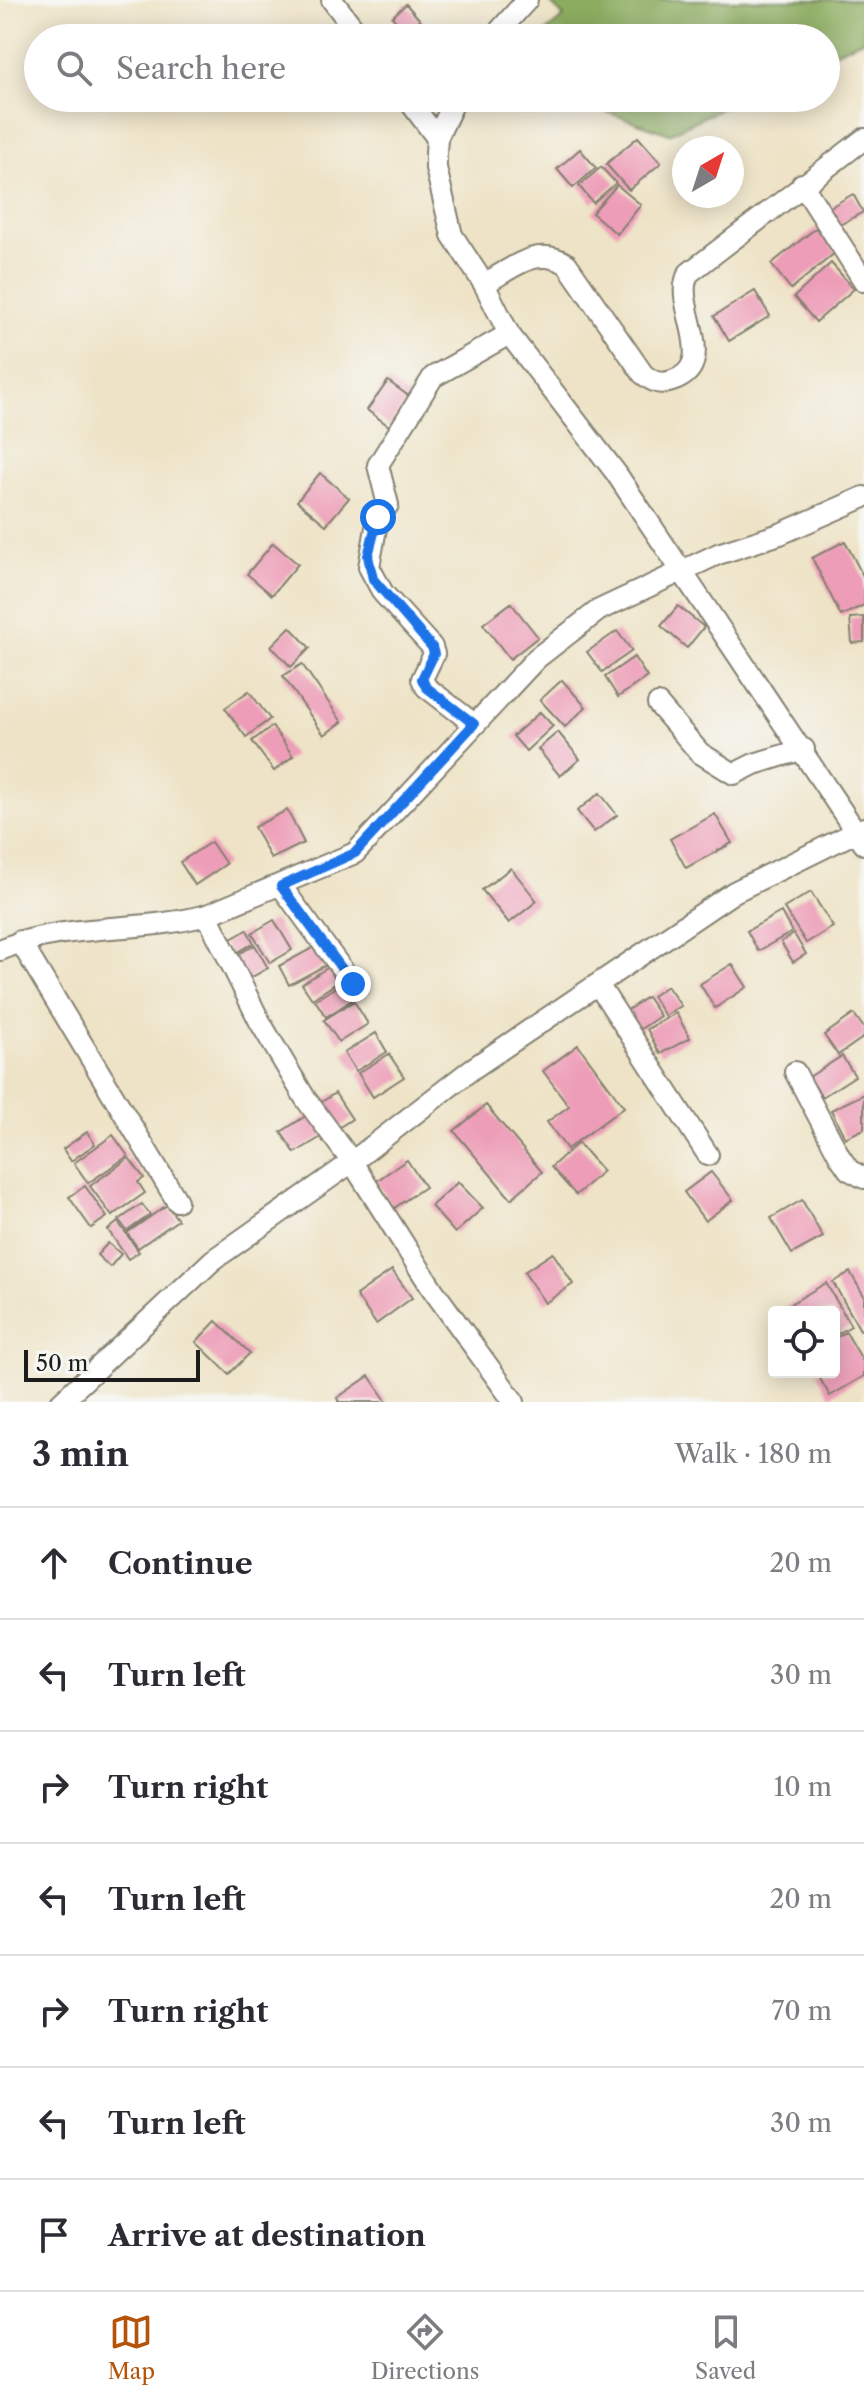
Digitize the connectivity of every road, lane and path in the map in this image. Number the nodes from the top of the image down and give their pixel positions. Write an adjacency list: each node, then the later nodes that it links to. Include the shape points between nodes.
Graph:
1 (332, 0): 3 (street)
2 (527, 0): 4 (street)
3 (350, 24)
4 (506, 24)
5 (418, 112): 7 (street)
6 (449, 112): 7 (street)
7 (437, 138): 11 (street, via 436,168 452,235)
8 (864, 139): 9 (street)
9 (802, 184): 10 (street); 11 (street, via 689,273 684,287 695,337 693,359 689,369 672,381 660,384 643,374 567,264 554,256 533,257)
10 (864, 281)
11 (484, 284): 12 (street)
12 (509, 334): 14 (street, via 582,426); 16 (street, via 433,377 399,430 378,465 388,505 378,517 368,556 373,579 432,647 422,679 426,687)
13 (864, 497): 14 (street)
14 (683, 570): 16 (street, via 573,627); 17 (street)
15 (658, 704): 17 (street, via 700,753 734,774)
16 (474, 724): 19 (street, via 355,853)
17 (804, 749): 18 (street)
18 (861, 835): 24 (street, via 734,892)
19 (281, 886): 20 (street); 23 (street)
20 (207, 915): 21 (street); 27 (street, via 260,1022 305,1098)
21 (20, 941): 22 (street); 29 (street)
22 (0, 950)
23 (353, 984)
24 (599, 986): 26 (street); 27 (street, via 472,1069)
25 (795, 1072): 28 (street, via 840,1157)
26 (708, 1155)
27 (352, 1162): 30 (street, via 213,1260); 31 (street, via 433,1290)
28 (864, 1178)
29 (177, 1201)
30 (61, 1402)
31 (514, 1402)

